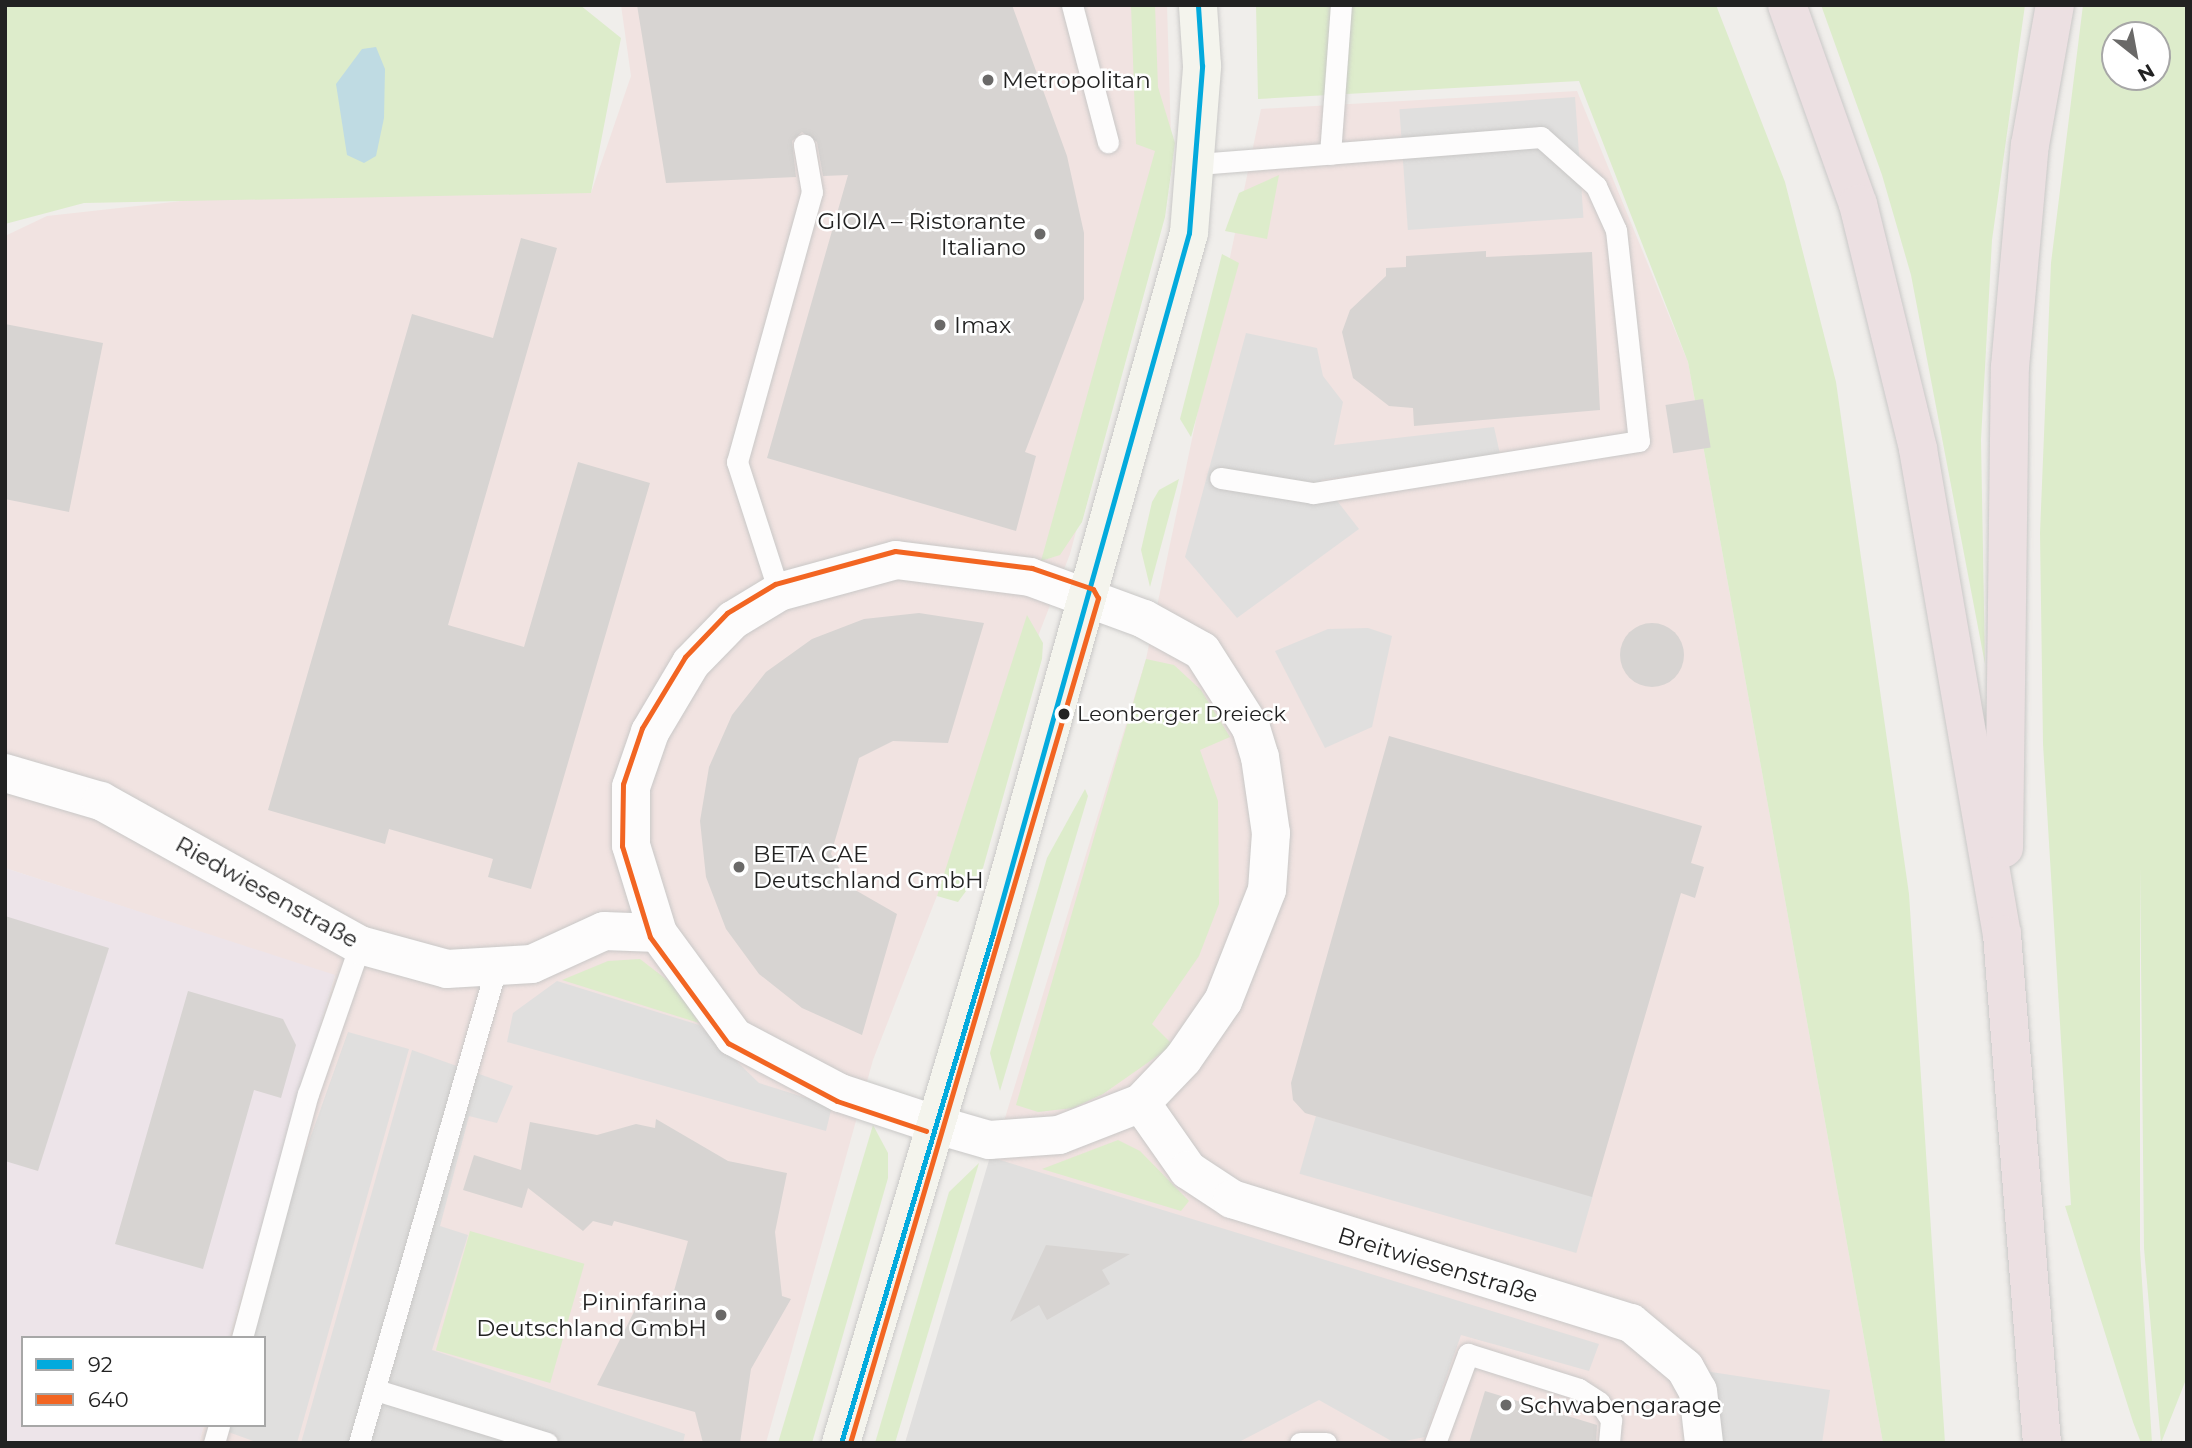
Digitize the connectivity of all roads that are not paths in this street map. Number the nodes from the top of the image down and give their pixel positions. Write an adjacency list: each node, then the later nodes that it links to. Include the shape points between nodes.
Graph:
1 (1072, 5): 6 (lane)
2 (1198, 5): 9 (main road)
3 (1341, 5): 8 (lane)
4 (1787, 5): 15 (highway, via 1858,204 1903,377)
5 (2055, 5): 15 (highway, via 2030,145 2010,367)
6 (1108, 142)
7 (804, 145): 11 (lane, via 812,192 737,462)
8 (1330, 154): 9 (lane); 10 (lane, via 1541,137 1569,158 1596,186 1624,255 1639,441 1313,493)
9 (1198, 164): 12 (main road, via 1180,268)
10 (1220, 478)
11 (779, 592): 12 (street, via 896,560 1030,577); 14 (street, via 733,620 691,663 638,765 631,787 631,845)
12 (1089, 597): 18 (street, via 1202,651 1251,728 1271,833 1267,890 1223,1001 1183,1059); 19 (main road)
13 (5, 774): 16 (street, Riedwiesenstraße, via 101,801)
14 (658, 933): 17 (street, Riedwiesenstraße, via 604,931 532,964); 19 (street, via 734,1037 840,1093)
15 (2002, 934): 30 (highway)
16 (360, 945): 17 (street, Riedwiesenstraße, via 447,969); 20 (lane, via 308,1094)
17 (496, 969): 21 (lane)
18 (1141, 1103): 19 (street, via 1059,1135 989,1140); 29 (street, Breitwiesenstraße, via 1188,1170 1232,1199 1630,1324 1685,1368 1698,1391)
19 (937, 1125): 24 (main road)
20 (244, 1336)
21 (376, 1390): 22 (lane); 23 (lane)
22 (359, 1443)
23 (547, 1443)
24 (842, 1443)
25 (1300, 1443): 26 (lane)
26 (1326, 1443)
27 (1435, 1443): 28 (lane, via 1468,1354 1579,1390 1600,1402 1611,1420)
28 (1609, 1443)
29 (1704, 1443)
30 (2042, 1443)

